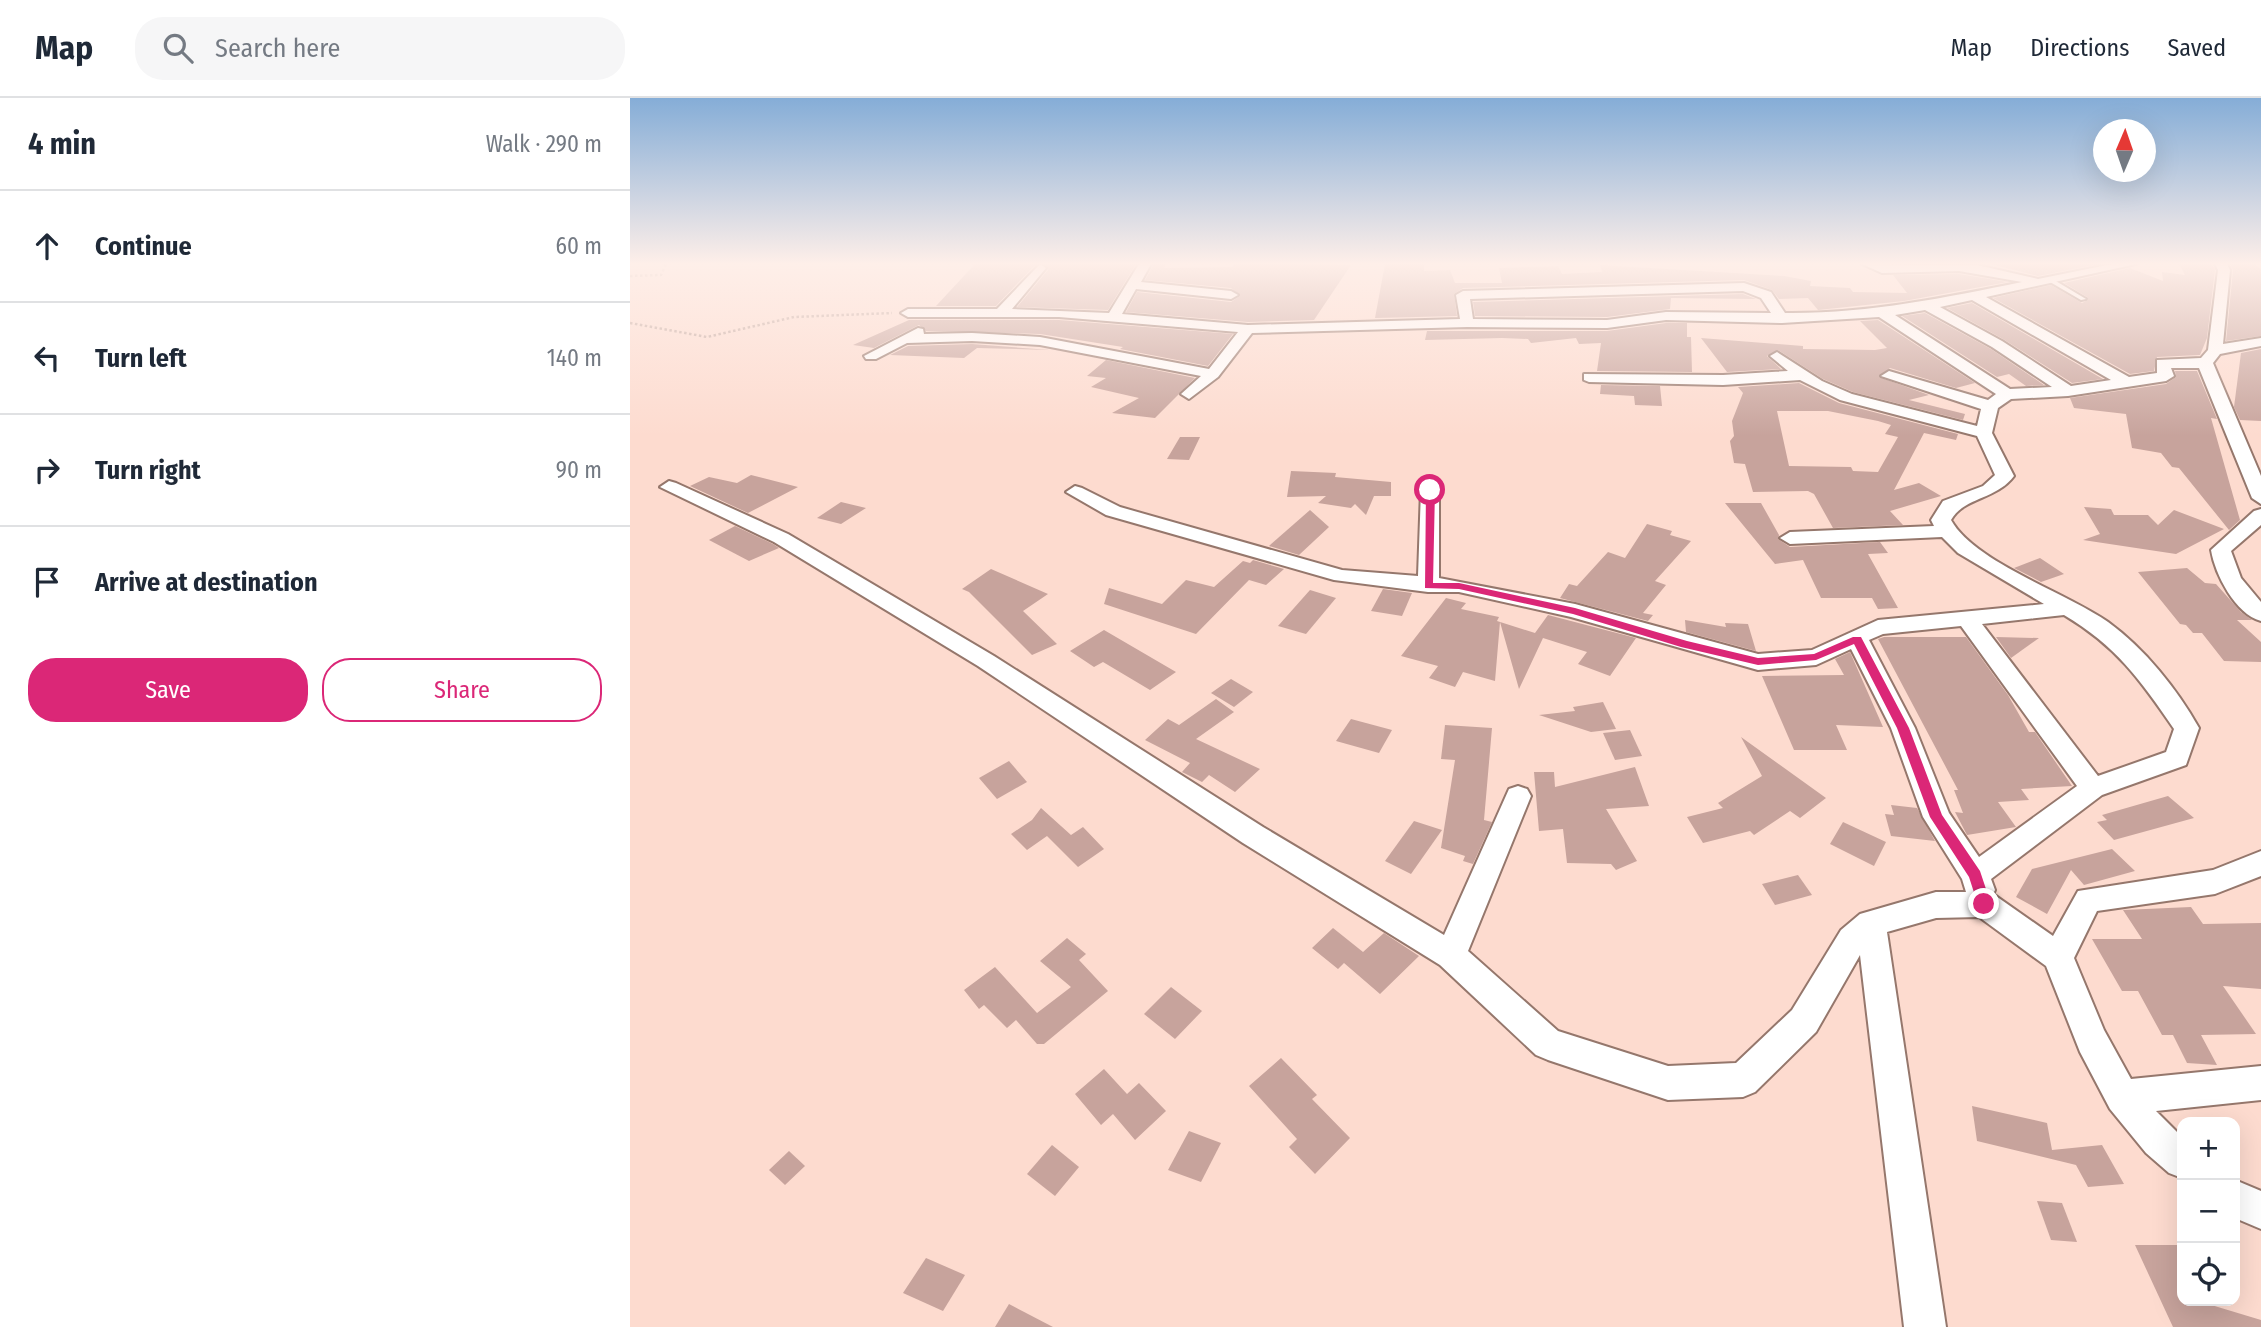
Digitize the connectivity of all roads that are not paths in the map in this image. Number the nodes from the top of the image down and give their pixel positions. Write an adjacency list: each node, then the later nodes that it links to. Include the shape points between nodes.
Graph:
1 (939, 321): 10 (street)
2 (1153, 321): 9 (street)
3 (1627, 321): 8 (street)
4 (1894, 321): 22 (street)
5 (1956, 321): 20 (street)
6 (2019, 321): 19 (street)
7 (2216, 321): 14 (street)
8 (1467, 323): 9 (street)
9 (1248, 329): 15 (street)
10 (904, 339): 12 (street); 15 (street, via 1040,341)
11 (2261, 342): 14 (street)
12 (871, 356)
13 (1777, 356): 16 (street)
14 (2210, 356): 19 (street, via 2162,363 2166,376); 26 (street)
15 (1213, 374): 21 (street)
16 (1801, 375): 18 (street, via 1723,380); 23 (street, via 1846,397)
17 (1889, 376): 22 (street)
18 (1589, 377)
19 (2125, 382): 20 (street)
20 (2068, 391): 22 (street)
21 (1189, 394)
22 (1999, 400): 23 (street)
23 (1983, 433): 29 (street, via 2005,476 1990,490 1941,504)
24 (669, 486): 42 (street, via 781,538 986,661 1253,835)
25 (1430, 490): 31 (street)
26 (2259, 491)
27 (1075, 492): 31 (street, via 1113,510 1341,576)
28 (2261, 515): 33 (street, via 2221,550 2234,587)
29 (1947, 531): 30 (street); 32 (street, via 1965,549)
30 (1790, 538)
31 (1428, 586): 35 (street, via 1459,586 1575,611 1758,662 1816,657)
32 (2068, 608): 34 (street); 36 (street, via 2100,627 2144,667 2187,728 2177,758)
33 (2261, 614)
34 (1967, 619): 35 (street, via 1878,627); 36 (street)
35 (1857, 639): 39 (street, via 1903,728 1937,817)
36 (2093, 788): 39 (street)
37 (1518, 796): 42 (street)
38 (2261, 863): 43 (street, via 2215,882 2088,900)
39 (1975, 875): 40 (street)
40 (1984, 904): 41 (street, via 1936,905); 43 (street)
41 (1871, 923): 42 (street, via 1852,940 1804,1021 1743,1080 1668,1083 1548,1044); 49 (street)
42 (1451, 954)
43 (2058, 957): 45 (street, via 2080,1016)
44 (2261, 1083): 45 (street)
45 (2122, 1097): 46 (street)
46 (2177, 1156)
47 (2240, 1201): 48 (street)
48 (2261, 1210)
49 (1925, 1327)

